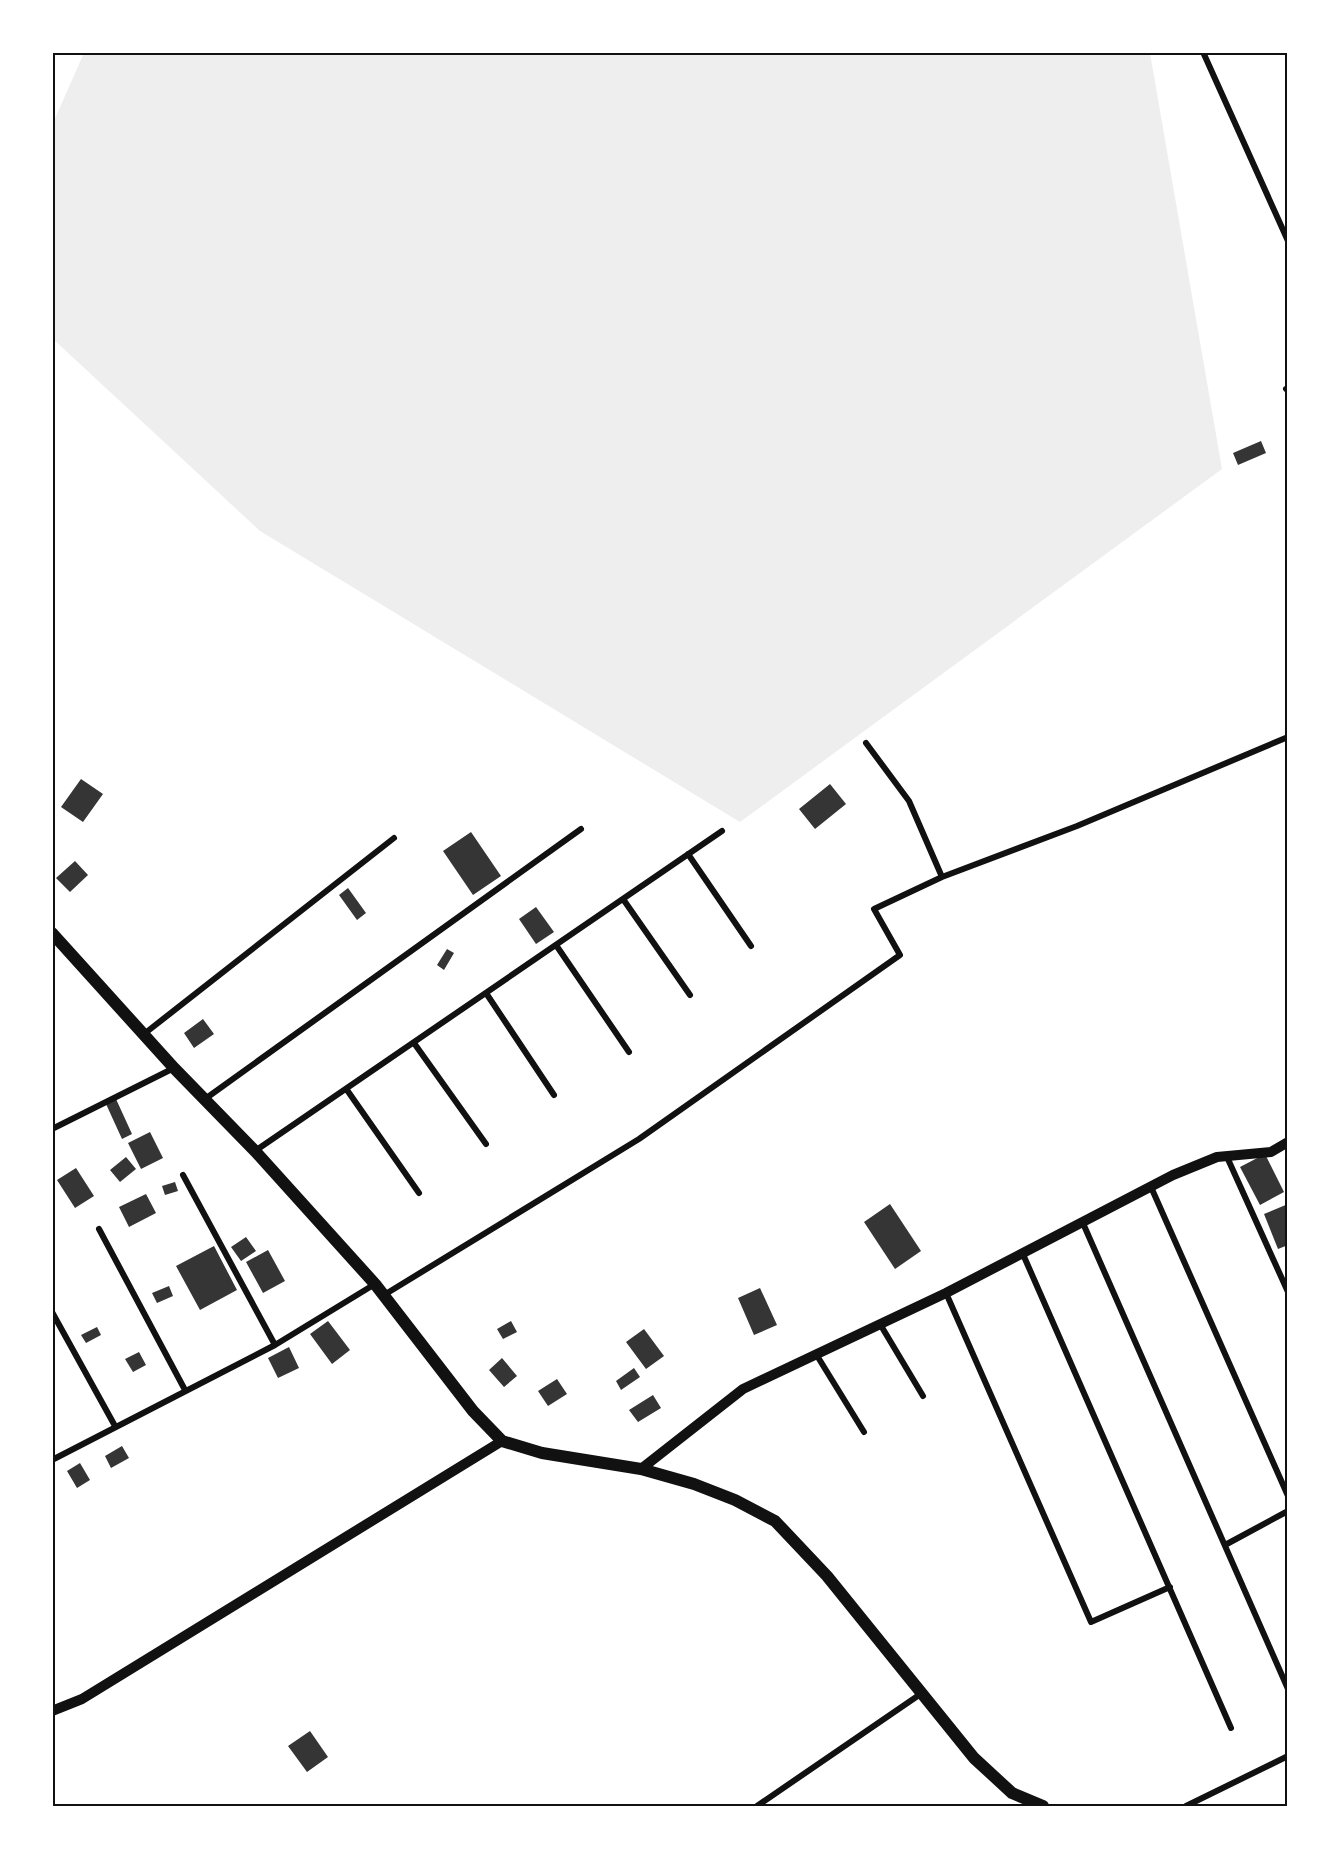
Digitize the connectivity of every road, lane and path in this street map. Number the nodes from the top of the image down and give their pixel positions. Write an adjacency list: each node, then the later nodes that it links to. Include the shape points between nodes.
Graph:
1 (1203, 52): 2 (street)
2 (1287, 242)
3 (1287, 737): 9 (street, via 1058,834)
4 (866, 743): 9 (street, via 909,801)
5 (580, 829): 22 (street)
6 (722, 831): 8 (street)
7 (394, 838): 16 (street)
8 (688, 854): 10 (street); 13 (street)
9 (942, 877): 37 (street, via 874,909 900,955 639,1139)
10 (623, 899): 12 (street); 15 (street)
11 (52, 933): 16 (main road)
12 (556, 945): 14 (street); 18 (street)
13 (751, 946)
14 (486, 993): 17 (street); 21 (street)
15 (690, 995)
16 (144, 1034): 19 (main road)
17 (414, 1043): 20 (street); 25 (street)
18 (629, 1052)
19 (174, 1068): 22 (main road); 23 (street)
20 (347, 1090): 26 (street); 30 (street)
21 (554, 1095)
22 (205, 1099): 26 (main road)
23 (52, 1129)
24 (1287, 1142): 27 (street, via 1271,1152)
25 (486, 1143)
26 (255, 1151): 34 (main road)
27 (1227, 1157): 29 (street, via 1217,1157); 35 (street)
28 (183, 1175): 40 (street)
29 (1151, 1186): 31 (street); 49 (street)
30 (419, 1193)
31 (1082, 1221): 33 (street); 51 (street)
32 (99, 1229): 42 (street)
33 (1022, 1252): 36 (street); 52 (street)
34 (375, 1284): 37 (main road); 40 (street)
35 (1287, 1292)
36 (946, 1293): 39 (street); 52 (street, via 1091,1622)
37 (384, 1294): 46 (main road, via 473,1411)
38 (52, 1312): 44 (street)
39 (880, 1324): 41 (street); 43 (street)
40 (275, 1345): 42 (street)
41 (816, 1353): 45 (street); 48 (street, via 743,1389)
42 (185, 1390): 44 (street)
43 (923, 1396)
44 (114, 1426): 47 (street)
45 (864, 1432)
46 (502, 1442): 48 (main road, via 542,1453); 55 (street, via 82,1700)
47 (52, 1460)
48 (642, 1469): 54 (main road, via 735,1500 775,1521 827,1576)
49 (1287, 1496)
50 (1287, 1510): 51 (street)
51 (1226, 1545): 53 (street)
52 (1170, 1587): 56 (street)
53 (1287, 1689)
54 (922, 1693): 58 (street); 59 (main road, via 974,1758 1012,1793)
55 (52, 1711)
56 (1231, 1728)
57 (1287, 1756): 60 (street)
58 (757, 1806)
59 (1043, 1806)
60 (1186, 1806)

